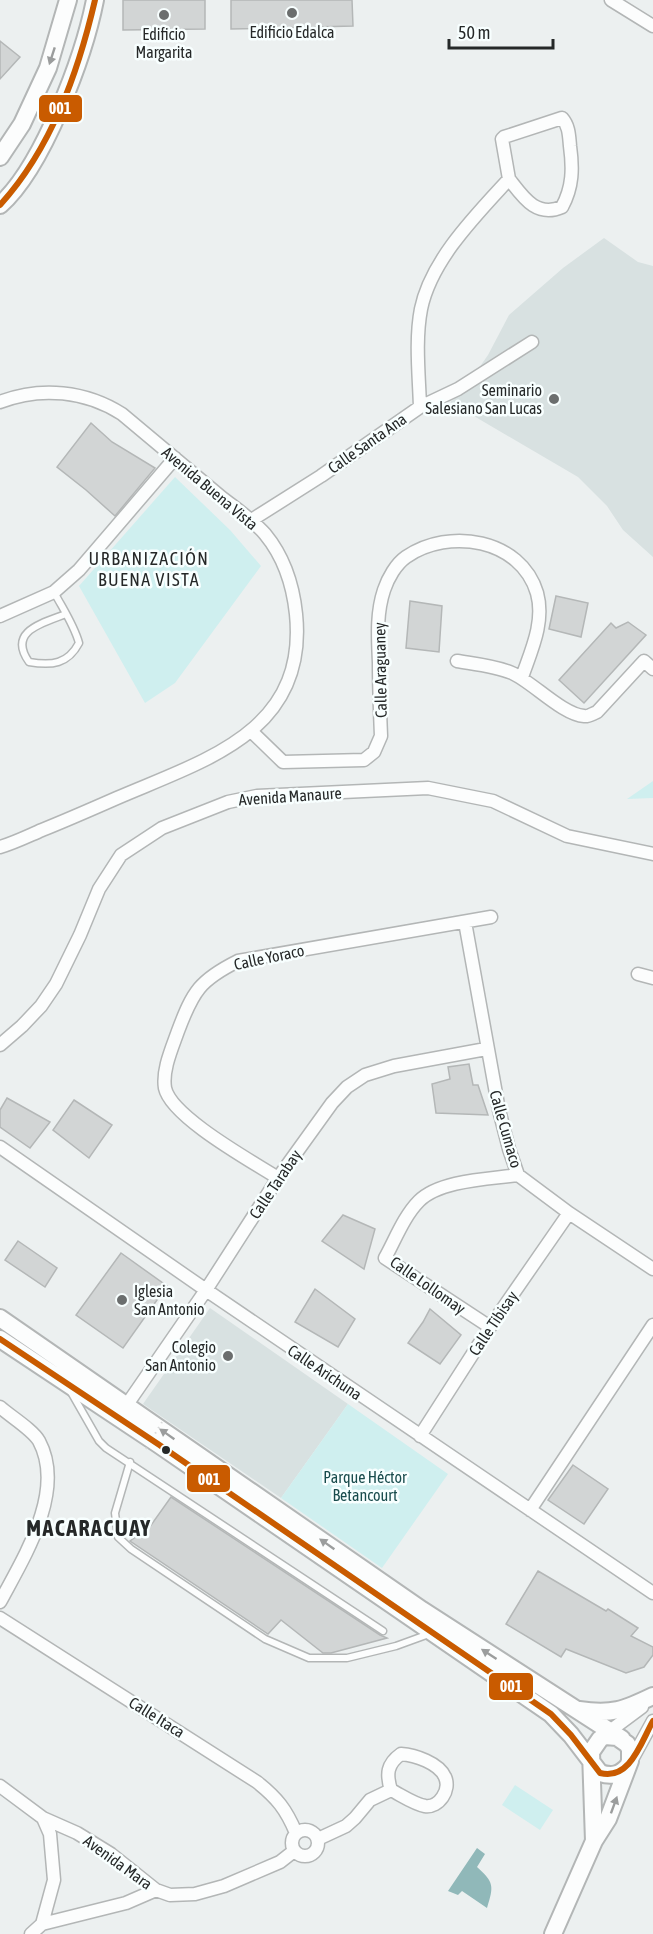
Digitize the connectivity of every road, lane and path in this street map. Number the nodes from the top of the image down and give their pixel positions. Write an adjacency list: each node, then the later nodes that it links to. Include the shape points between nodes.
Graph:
1 (55, 0): 6 (street)
2 (68, 0): 6 (street)
3 (96, 0): 9 (street, via 87,35 52,124 23,178)
4 (611, 0): 5 (street)
5 (653, 26)
6 (60, 29): 7 (street, one-way to 7, via 32,105)
7 (0, 157)
8 (508, 179): 8 (street, via 541,211 562,207 573,172 569,134 562,118 502,139); 12 (street, Calle Santa Ana, via 477,213 428,284 419,340)
9 (0, 205)
10 (532, 342): 12 (street, via 458,389)
11 (0, 402): 13 (street, Avenida Buena Vista, via 60,392 102,403 123,414)
12 (420, 407): 14 (street, Calle Santa Ana)
13 (175, 458): 14 (street, Avenida Buena Vista); 15 (street, via 101,546)
14 (250, 521): 21 (street, Avenida Buena Vista, via 265,534 283,562 295,604 297,646 282,692)
15 (54, 592): 16 (lane); 17 (street)
16 (66, 614): 16 (lane, via 79,643 73,655 60,662 29,662 22,642 27,632)
17 (0, 616)
18 (457, 660): 20 (street)
19 (653, 669): 20 (street, via 644,661 597,712 586,717 533,688)
20 (522, 677): 21 (street, Calle Araguaney, via 539,615 537,593 526,572 513,557 495,547 448,541 406,557 384,589 377,631 381,736 375,752 364,760 284,762)
21 (251, 732): 22 (street, Avenida Buena Vista, via 196,764)
22 (0, 847)
23 (653, 854): 28 (street, Avenida Manaure, via 567,836 493,801 428,788 258,796 228,801 162,828 121,855 99,889 56,984 41,1006)
24 (491, 917): 25 (street, Calle Yoraco)
25 (465, 922): 29 (street, Calle Cumaco); 32 (street, Calle Yoraco, via 238,961 205,980 196,991 170,1054 165,1089 170,1100 193,1123)
26 (638, 974): 27 (street)
27 (653, 978)
28 (0, 1045)
29 (486, 1049): 31 (street, Calle Cumaco); 32 (street, Calle Tarabay, via 365,1075 332,1103)
30 (0, 1147): 35 (street, Calle Arichuna)
31 (518, 1175): 33 (street, Calle Cumaco); 38 (street, Calle Lollomay, via 462,1183 429,1193 411,1212 385,1258)
32 (278, 1178): 35 (street, Calle Tarabay)
33 (569, 1213): 34 (street, Calle Cumaco); 38 (street, Calle Tibisay)
34 (653, 1269)
35 (206, 1290): 41 (street, Calle Tarabay); 44 (street, Calle Arichuna)
36 (0, 1318): 41 (street)
37 (653, 1325): 47 (street)
38 (490, 1327): 44 (street, Calle Tibisay)
39 (0, 1339): 40 (street)
40 (68, 1386): 46 (lane, via 99,1441); 52 (street)
41 (126, 1406): 54 (street, one-way to 41)
42 (0, 1407): 49 (street, via 38,1438 49,1470 39,1522)
43 (162, 1422): 45 (path, bridge)
44 (420, 1436): 47 (street, Calle Arichuna)
45 (146, 1449)
46 (130, 1462): 51 (lane); 52 (lane, via 115,1513 118,1537 266,1639 309,1658 347,1658)
47 (530, 1509): 48 (street, Calle Arichuna)
48 (653, 1593)
49 (0, 1602)
50 (0, 1618): 62 (street, Calle Itaca, via 257,1782 278,1799)
51 (383, 1631)
52 (433, 1633): 57 (street, via 551,1714)
53 (653, 1698): 54 (street, via 613,1712); 56 (street)
54 (573, 1709): 56 (street)
55 (653, 1721): 58 (street)
56 (610, 1737): 57 (street, via 591,1752); 58 (street, via 630,1749)
57 (591, 1760): 58 (street, via 600,1773 607,1775 623,1772); 64 (street)
58 (628, 1766): 64 (street, one-way to 58, via 608,1819)
59 (0, 1786): 61 (street, Avenida Mara)
60 (391, 1790): 60 (street, via 389,1768 401,1754 433,1765 446,1778 445,1793 428,1806); 63 (street, via 370,1800 345,1826)
61 (43, 1818): 66 (street, Avenida Mara, via 111,1854); 67 (street, via 50,1834 54,1880)
62 (297, 1833): 63 (street, via 311,1831); 65 (street, via 291,1841)
63 (318, 1839): 65 (street, via 312,1855 302,1856)
64 (594, 1841): 69 (street)
65 (294, 1851): 66 (street, Avenida Mara, via 280,1863 224,1886 195,1894 170,1895)
66 (156, 1890): 67 (street, via 126,1904)
67 (42, 1924): 68 (street)
68 (31, 1934)
69 (553, 1934)

